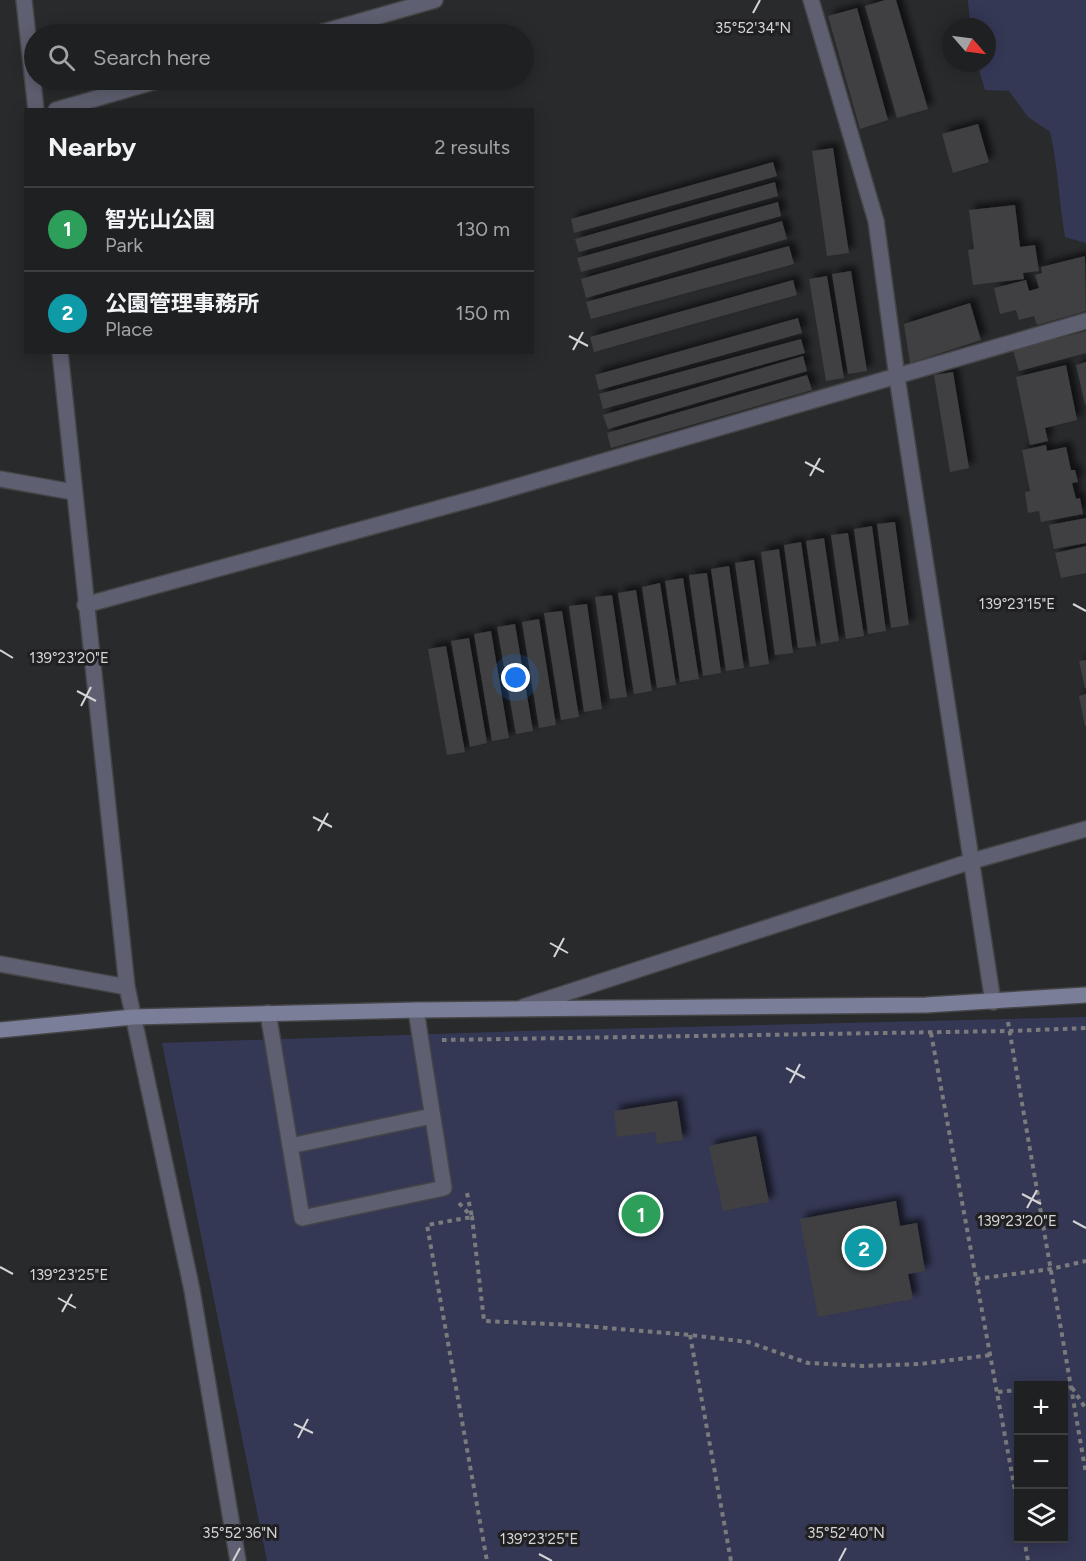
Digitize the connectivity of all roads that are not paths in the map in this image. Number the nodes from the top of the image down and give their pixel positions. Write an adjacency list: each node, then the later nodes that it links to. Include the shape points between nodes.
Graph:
1 (24, 0): 4 (street)
2 (435, 0): 5 (street)
3 (811, 0): 12 (street, via 876,221)
4 (27, 24)
5 (351, 24)
6 (34, 90): 8 (street)
7 (125, 90): 9 (street)
8 (36, 108)
9 (63, 108)
10 (1086, 321): 12 (street)
11 (60, 354): 14 (street)
12 (897, 377): 15 (street); 17 (street)
13 (0, 479): 14 (street)
14 (73, 492): 15 (street)
15 (85, 605): 19 (street)
16 (1086, 829): 17 (street)
17 (972, 861): 21 (street); 22 (street)
18 (0, 964): 19 (street)
19 (127, 987): 25 (street)
20 (1086, 994): 21 (street)
21 (998, 1001): 22 (street)
22 (513, 1010): 23 (street)
23 (416, 1011): 24 (street); 27 (street)
24 (268, 1013): 25 (street); 28 (street)
25 (133, 1017): 26 (street); 29 (street, via 192,1290)
26 (0, 1030)
27 (432, 1116): 28 (street); 28 (street, via 444,1188 302,1218)
28 (290, 1146)
29 (238, 1561)

